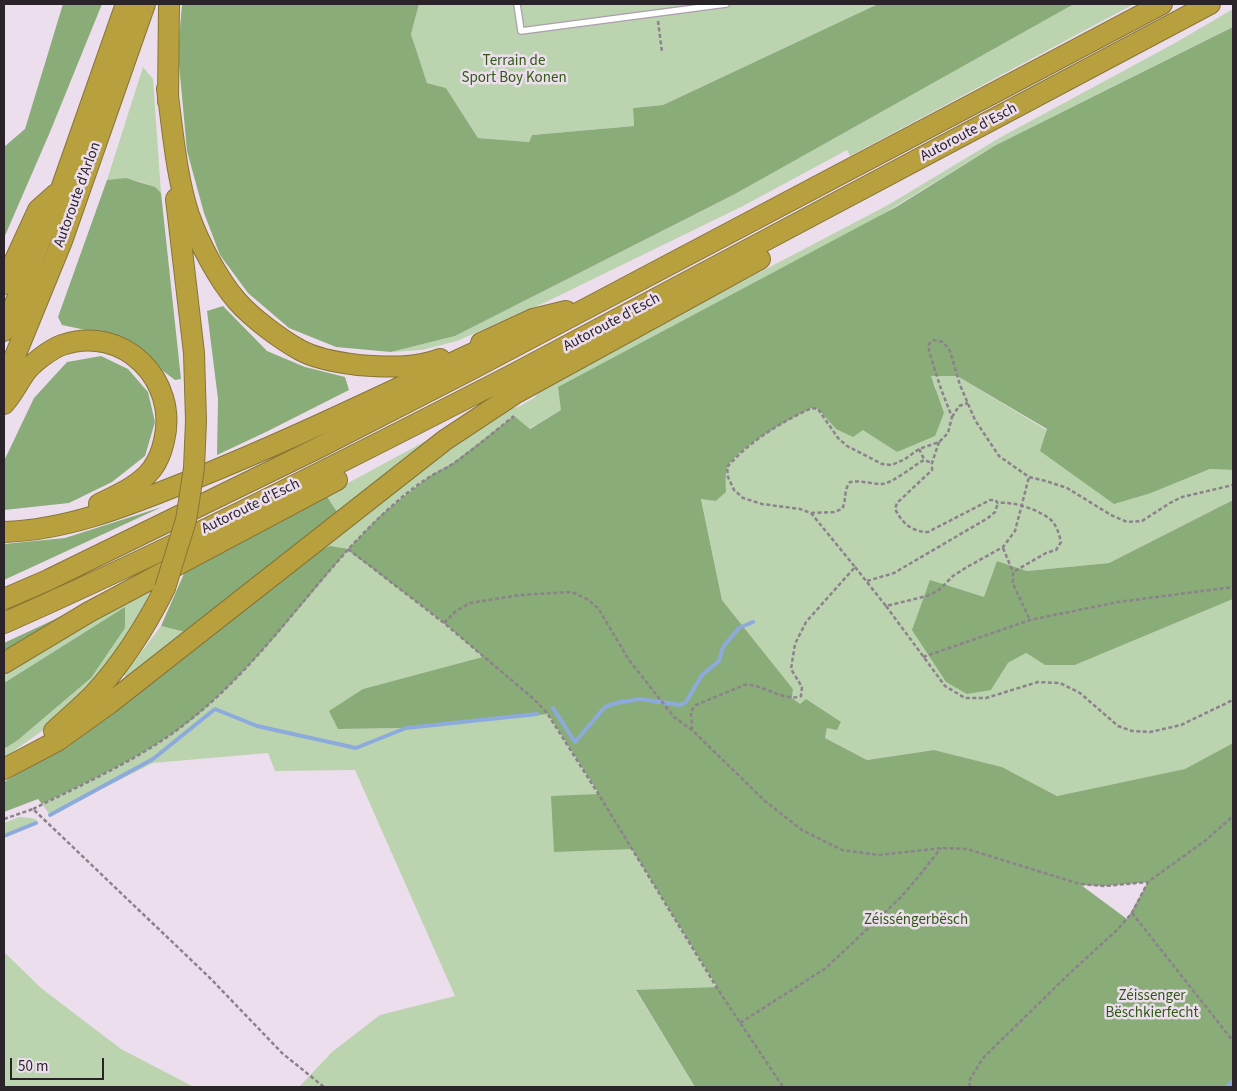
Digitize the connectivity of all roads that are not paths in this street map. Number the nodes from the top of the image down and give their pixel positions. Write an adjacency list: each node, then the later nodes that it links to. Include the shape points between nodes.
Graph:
1 (126, 4): 9 (highway, Autoroute d'Arlon)
2 (146, 4): 15 (highway, Autoroute d'Arlon, via 62,241)
3 (169, 4): 8 (highway)
4 (517, 4): 5 (lane, via 521,31)
5 (726, 4)
6 (1162, 4): 12 (highway, Autoroute d'Esch)
7 (1210, 4): 10 (highway, Autoroute d'Esch)
8 (167, 89): 12 (highway, via 180,177 190,216 210,261 237,301 268,329 301,351 342,363 382,367 434,362 533,319); 22 (highway, bridge, via 170,155 194,353 194,468 186,520 165,588 123,660 93,695)
9 (61, 189): 11 (highway, via 38,210); 13 (highway, Autoroute d'Arlon)
10 (805, 221): 14 (highway, Autoroute d'Esch); 22 (highway, via 768,255 516,393 444,440 110,703 58,741)
11 (4, 284)
12 (595, 304): 18 (highway, via 533,325 248,456 116,510 52,528); 19 (highway, Autoroute d'Esch, via 318,448)
13 (4, 331)
14 (590, 334): 20 (highway, Autoroute d'Esch, via 331,468); 21 (highway, via 529,378 89,612)
15 (4, 383)
16 (4, 404): 17 (highway, via 26,371 48,353 62,345 89,340 115,345 137,357 154,375 167,408 167,431 162,450 152,469 132,487 96,505)
17 (4, 523)
18 (4, 532)
19 (4, 599)
20 (4, 623)
21 (4, 663)
22 (9, 766)

